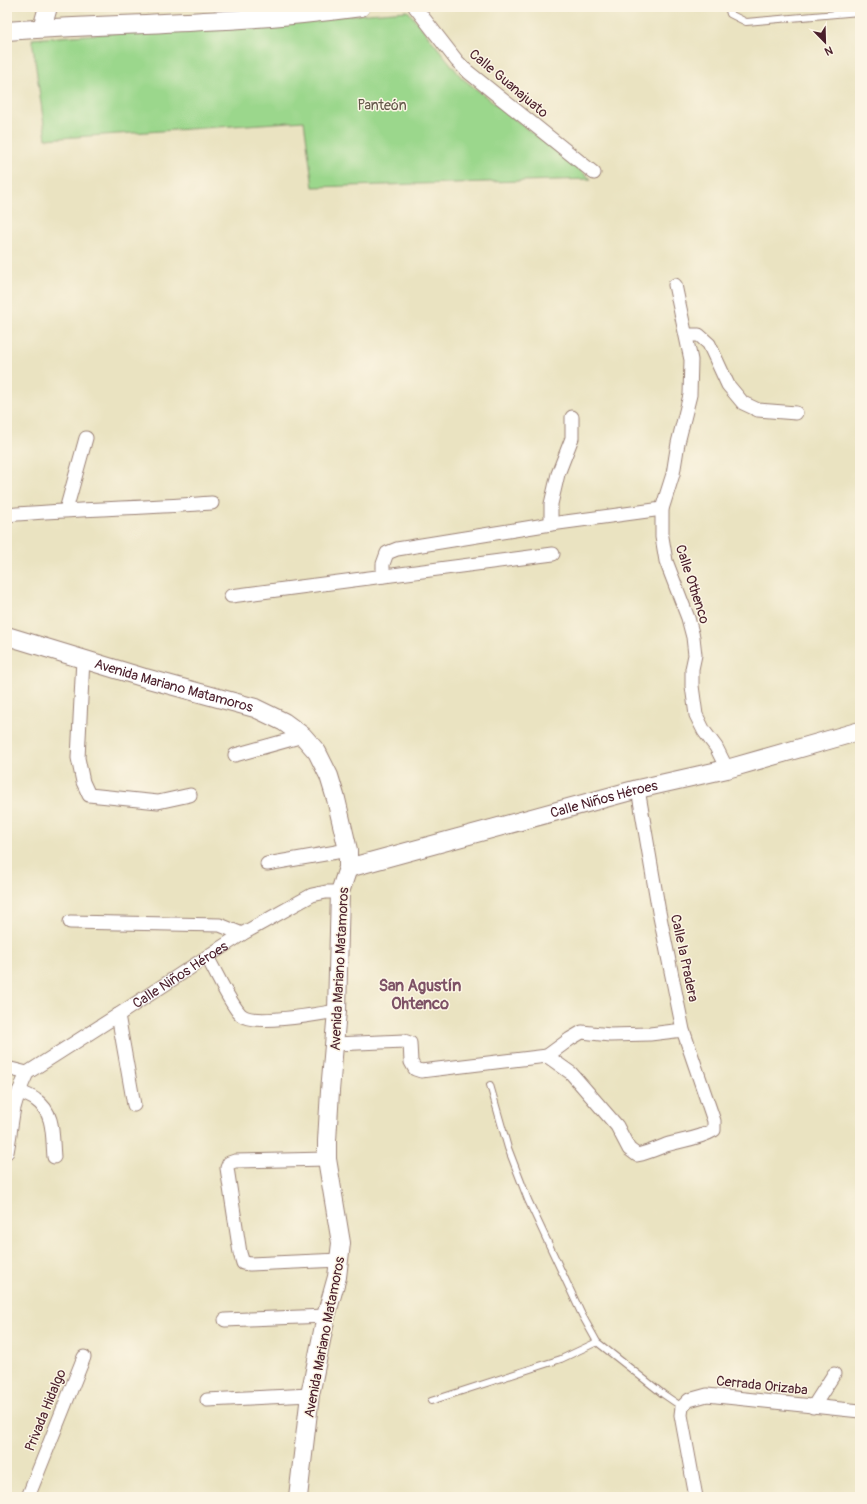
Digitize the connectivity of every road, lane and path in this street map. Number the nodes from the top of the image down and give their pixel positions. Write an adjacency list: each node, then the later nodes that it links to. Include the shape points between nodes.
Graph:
1 (48, 7): 6 (street)
2 (361, 7): 6 (street, via 205,21)
3 (415, 7): 8 (street, Calle Guanajuato, via 467,71)
4 (728, 7): 5 (lane, via 730,14 746,22)
5 (859, 12)
6 (42, 28): 7 (street)
7 (7, 31)
8 (594, 173)
9 (675, 284): 10 (street, Calle Othenco)
10 (687, 335): 11 (street, via 699,335 709,344 728,385 743,403 758,410); 15 (street, Calle Othenco, via 691,360 690,396 673,474)
11 (796, 413)
12 (572, 418): 18 (street, via 572,438 558,474 551,504)
13 (86, 438): 16 (street)
14 (212, 503): 16 (street)
15 (662, 509): 18 (street); 27 (street, Calle Othenco, via 662,537 666,561 693,637 695,655 692,686 696,715 716,746)
16 (66, 510): 17 (street)
17 (7, 515)
18 (551, 524): 20 (street, via 397,549 387,553 383,564)
19 (553, 554): 20 (street)
20 (383, 576): 21 (street)
21 (231, 596)
22 (7, 636): 23 (street, Avenida Mariano Matamoros)
23 (83, 659): 25 (street, Avenida Mariano Matamoros, via 255,708 284,722); 29 (street, via 78,758 83,782 89,795 158,802)
24 (860, 731): 27 (street, Calle Niños Héroes)
25 (303, 736): 26 (street); 30 (street, Avenida Mariano Matamoros, via 317,752 329,776)
26 (235, 755)
27 (726, 769): 28 (street, Calle Niños Héroes)
28 (638, 789): 30 (street, Calle Niños Héroes); 38 (street, Calle la Pradera)
29 (190, 795)
30 (348, 859): 31 (street); 32 (street, Avenida Mariano Matamoros)
31 (267, 864)
32 (340, 892): 34 (street, Calle Niños Héroes, via 312,895); 36 (street, Avenida Mariano Matamoros)
33 (70, 922): 34 (street, via 220,925)
34 (242, 934): 35 (street, Calle Niños Héroes)
35 (207, 957): 36 (street, via 235,1008 250,1020); 37 (street, Calle Niños Héroes)
36 (337, 1011): 39 (street, Avenida Mariano Matamoros)
37 (118, 1015): 42 (street, Calle Niños Héroes); 45 (street)
38 (683, 1030): 40 (street, via 610,1035 582,1032); 40 (street, Calle la Pradera, via 714,1121 714,1130 706,1135 647,1153 636,1155 629,1149 617,1126 571,1073)
39 (335, 1044): 40 (street, via 404,1040 410,1044 411,1062 415,1069 421,1071); 49 (street, Avenida Mariano Matamoros)
40 (547, 1056)
41 (7, 1068): 42 (street)
42 (27, 1073): 44 (street)
43 (490, 1085): 53 (lane, via 508,1148 528,1200)
44 (19, 1092): 46 (street); 48 (street, via 36,1100 48,1112 52,1122)
45 (134, 1105)
46 (9, 1133): 47 (street)
47 (7, 1152)
48 (54, 1157)
49 (327, 1158): 50 (street, Avenida Mariano Matamoros, via 341,1243); 50 (street, via 234,1161 229,1163 227,1168 243,1259)
50 (340, 1260): 51 (street, Avenida Mariano Matamoros)
51 (326, 1316): 52 (street); 56 (street, Avenida Mariano Matamoros)
52 (225, 1320)
53 (597, 1342): 58 (lane, via 561,1359); 59 (lane)
54 (84, 1357): 62 (street, Privada Hidalgo)
55 (834, 1374): 60 (street, Cerrada Orizaba)
56 (310, 1395): 57 (street); 63 (street, Avenida Mariano Matamoros)
57 (207, 1400)
58 (431, 1401)
59 (682, 1407): 60 (street, Cerrada Orizaba, via 689,1400 707,1395); 64 (street)
60 (813, 1407): 61 (street, Cerrada Orizaba)
61 (860, 1411)
62 (28, 1497)
63 (298, 1497)
64 (696, 1497)

